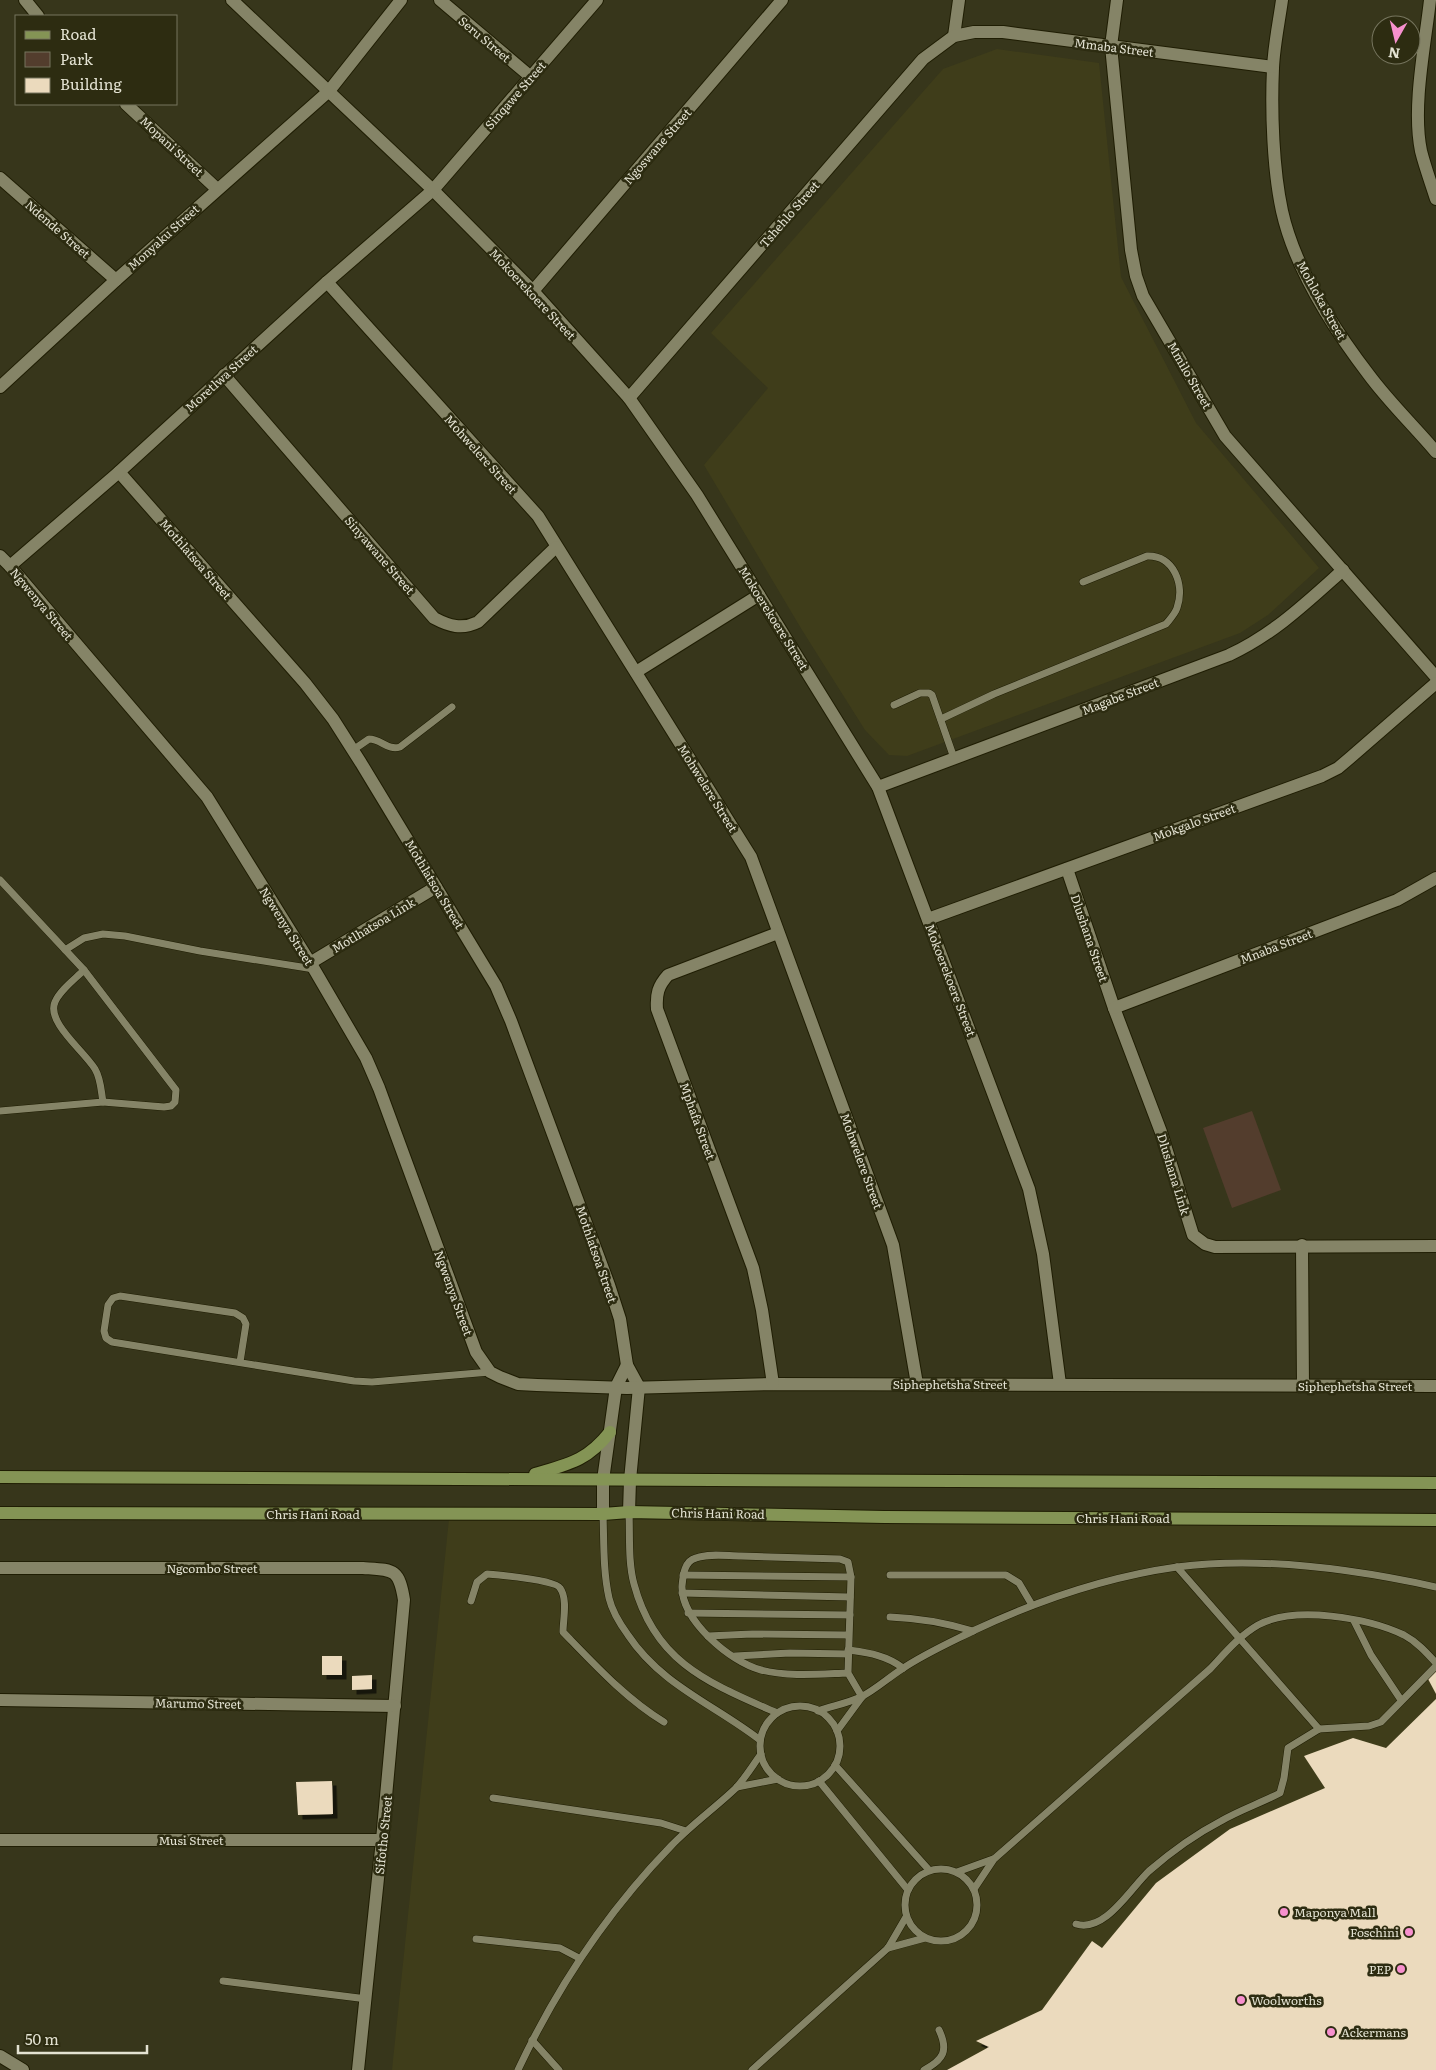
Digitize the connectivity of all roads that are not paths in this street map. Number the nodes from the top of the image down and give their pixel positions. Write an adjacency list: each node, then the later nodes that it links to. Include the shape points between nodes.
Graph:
1 (25, 0): 11 (street)
2 (232, 0): 16 (street, Mokoerekoere Street)
3 (401, 0): 16 (street, Monyaku Street)
4 (440, 0): 15 (street, Seru Street)
5 (597, 0): 15 (street, Sinqawe Street)
6 (782, 0): 24 (street, Ngoswane Street)
7 (959, 0): 12 (street)
8 (1117, 0): 13 (street, Mmilo Street)
9 (1282, 0): 14 (street, Mohloka Street)
10 (1430, 0): 21 (street, via 1418,116 1421,150)
11 (37, 15)
12 (954, 36): 13 (street, Mmaba Street, via 1003,32); 29 (street, Tshehlo Street, via 923,59)
13 (1111, 46): 14 (street, Mmaba Street); 35 (street, Mmilo Street, via 1131,250 1143,296 1225,436)
14 (1273, 67): 30 (street, Mohloka Street, via 1276,166 1282,211 1293,246 1342,338 1369,376)
15 (531, 77): 20 (street, Sinqawe Street)
16 (329, 91): 19 (street, Monyaku Street); 20 (street, Mokoerekoere Street)
17 (127, 105): 19 (street, Mopani Street)
18 (0, 178): 22 (street, Ndende Street)
19 (217, 189): 22 (street, Monyaku Street)
20 (433, 190): 23 (street, Moretlwa Street); 24 (street, Mokoerekoere Street)
21 (1436, 199)
22 (116, 280): 27 (street, Monyaku Street)
23 (327, 282): 26 (street, Moretlwa Street); 32 (street, Mohwelere Street, via 538,516)
24 (533, 291): 29 (street, Mokoerekoere Street)
25 (0, 368): 27 (street)
26 (224, 375): 31 (street, Moretlwa Street); 32 (street, Sinyawane Street, via 434,618 460,627 478,622)
27 (10, 378): 28 (street, Monyaku Street)
28 (0, 387)
29 (629, 398): 37 (street, Mokoerekoere Street, via 697,496)
30 (1436, 452)
31 (119, 472): 34 (street, Moretlwa Street); 44 (street, Mothlatsoa Street, via 305,683)
32 (556, 547): 38 (street, Mohwelere Street)
33 (0, 556): 34 (street, Ngwenya Street)
34 (10, 566): 54 (street, Ngwenya Street, via 207,797)
35 (1343, 570): 39 (street, Mmilo Street); 45 (street, Magabe Street, via 1274,630 1252,644)
36 (1083, 582): 43 (lane, via 1147,556 1156,556 1166,560 1176,574 1177,607 1166,624 994,694)
37 (759, 595): 38 (street); 46 (street, Mokoerekoere Street)
38 (636, 672): 52 (street, Mohwelere Street, via 751,857)
39 (1436, 677)
40 (1436, 683): 47 (street, Mokgalo Street, via 1338,768)
41 (894, 705): 43 (lane, via 927,692 932,695)
42 (452, 708): 44 (lane, via 400,747 390,748 378,740 369,739)
43 (940, 720): 45 (lane)
44 (353, 750): 50 (street, Mothlatsoa Street)
45 (954, 758): 46 (street, Magabe Street)
46 (878, 787): 51 (street, Mokoerekoere Street)
47 (1066, 869): 51 (street, Mokgalo Street); 56 (street, Dlushana Street)
48 (0, 880): 53 (lane)
49 (1435, 881): 56 (street, Mnaba Street, via 1397,900)
50 (436, 887): 54 (street, Motlhatsoa Link); 62 (street, Mothlatsoa Street, via 488,971 511,1021 609,1285 620,1319)
51 (928, 919): 66 (street, Mokoerekoere Street, via 1031,1198 1043,1254)
52 (778, 933): 64 (street, Mphafa Street, via 668,976 657,989 656,999 753,1268); 65 (street, Mohwelere Street, via 893,1245)
53 (65, 950): 54 (lane, via 84,938 103,934); 55 (lane)
54 (312, 966): 63 (street, Ngwenya Street, via 366,1058 476,1352)
55 (84, 970): 57 (lane, via 55,1001 54,1010 58,1026 96,1071); 57 (lane, via 176,1090 175,1102 171,1106)
56 (1114, 1008): 59 (street, Dlushana Link, via 1161,1132 1193,1235 1215,1247)
57 (103, 1102): 58 (lane)
58 (0, 1111)
59 (1302, 1245): 60 (street, Dlushana Link); 67 (street)
60 (1436, 1246)
61 (240, 1362): 61 (lane, via 112,1342 104,1331 108,1304 120,1296 236,1313 244,1318 246,1324); 63 (lane, via 372,1382)
62 (627, 1365): 69 (street); 70 (street, Mothlatsoa Street)
63 (490, 1372): 69 (street, Siphephetsha Street, via 518,1384)
64 (773, 1384): 65 (street, Siphephetsha Street); 70 (street, Siphephetsha Street)
65 (917, 1384): 66 (street, Siphephetsha Street)
66 (1060, 1384): 67 (street, Siphephetsha Street)
67 (1303, 1386): 68 (street, Siphephetsha Street)
68 (1436, 1386)
69 (616, 1387): 70 (street, Siphephetsha Street); 71 (street)
70 (639, 1388): 75 (street)
71 (610, 1432): 73 (main road, via 593,1451 578,1461); 74 (street)
72 (0, 1477): 73 (main road)
73 (521, 1478): 74 (main road)
74 (603, 1480): 75 (main road); 79 (street)
75 (630, 1480): 76 (main road); 77 (street)
76 (1436, 1482)
77 (629, 1512): 79 (main road, Chris Hani Road); 80 (main road, Chris Hani Road); 110 (lane, via 634,1583 658,1640 681,1662 706,1679)
78 (0, 1513): 79 (main road, Chris Hani Road)
79 (603, 1514): 114 (lane, via 609,1598 618,1621 636,1648 666,1678)
80 (1436, 1520)
81 (0, 1568): 89 (street, Ngcombo Street, via 376,1569 394,1573 400,1579)
82 (1177, 1568): 86 (lane, via 1219,1564 1304,1567 1372,1574); 91 (lane, via 1076,1590); 99 (lane)
83 (683, 1574): 85 (lane); 85 (lane, via 695,1558 716,1556 840,1559 848,1562); 87 (lane)
84 (890, 1575): 91 (lane, via 1006,1575 1019,1583)
85 (851, 1577): 88 (lane)
86 (1436, 1587)
87 (682, 1593): 88 (lane); 92 (lane)
88 (850, 1597): 93 (lane)
89 (404, 1600): 108 (street, Sifotho Street)
90 (471, 1601): 111 (lane, via 477,1582 487,1574 556,1584 563,1594 563,1632 645,1710)
91 (1032, 1605): 96 (lane)
92 (688, 1613): 93 (lane); 98 (lane)
93 (850, 1615): 97 (lane)
94 (890, 1617): 96 (lane, via 945,1622)
95 (1354, 1620): 99 (lane, via 1317,1614 1285,1616 1259,1624); 102 (lane, via 1405,1636 1421,1646); 107 (lane, via 1371,1655)
96 (974, 1631): 103 (lane)
97 (848, 1635): 98 (lane); 100 (lane)
98 (708, 1636): 101 (lane)
99 (1238, 1639): 112 (lane); 124 (lane, via 1210,1669)
100 (848, 1652): 101 (lane); 103 (lane, via 876,1654); 104 (lane)
101 (734, 1656): 104 (lane, via 750,1666 774,1673)
102 (1436, 1664): 107 (lane)
103 (903, 1668): 105 (lane)
104 (848, 1673): 105 (lane)
105 (862, 1697): 109 (lane); 113 (lane)
106 (0, 1700): 108 (street, Marumo Street)
107 (1401, 1700): 112 (lane, via 1381,1722 1369,1726)
108 (395, 1706): 123 (street, Sifotho Street)
109 (818, 1711): 110 (lane, via 797,1706); 113 (lane)
110 (777, 1713): 114 (lane, via 763,1730)
111 (664, 1722)
112 (1319, 1729): 130 (lane, via 1288,1748 1280,1793 1196,1835 1150,1871 1103,1919 1093,1925)
113 (837, 1731): 116 (lane, via 840,1743)
114 (760, 1740): 115 (lane)
115 (761, 1754): 117 (lane, via 770,1773); 119 (lane)
116 (835, 1765): 118 (lane); 125 (lane)
117 (778, 1780): 118 (lane, via 798,1786); 119 (lane)
118 (819, 1781): 128 (lane)
119 (737, 1787): 121 (lane)
120 (493, 1798): 121 (lane, via 660,1822)
121 (686, 1831): 134 (lane, via 622,1901)
122 (0, 1840): 123 (street, Musi Street)
123 (382, 1840): 136 (street, Sifotho Street)
124 (994, 1859): 126 (lane); 127 (lane)
125 (929, 1870): 126 (lane); 128 (lane, via 920,1875)
126 (957, 1872): 127 (lane)
127 (974, 1889): 131 (lane, via 977,1899 975,1918 963,1934 944,1941)
128 (908, 1890): 129 (lane)
129 (906, 1917): 131 (lane); 133 (lane)
130 (1076, 1924)
131 (925, 1938): 133 (lane)
132 (476, 1939): 134 (lane, via 560,1948)
133 (888, 1948): 144 (lane)
134 (579, 1958): 138 (lane)
135 (223, 1980): 136 (lane)
136 (366, 1999): 141 (street, Sifotho Street)
137 (939, 2030): 145 (lane, via 943,2043 941,2057)
138 (532, 2040): 142 (lane); 143 (lane)
139 (0, 2056): 140 (street)
140 (23, 2070)
141 (358, 2070)
142 (518, 2070)
143 (560, 2070)
144 (752, 2070)
145 (924, 2070)

